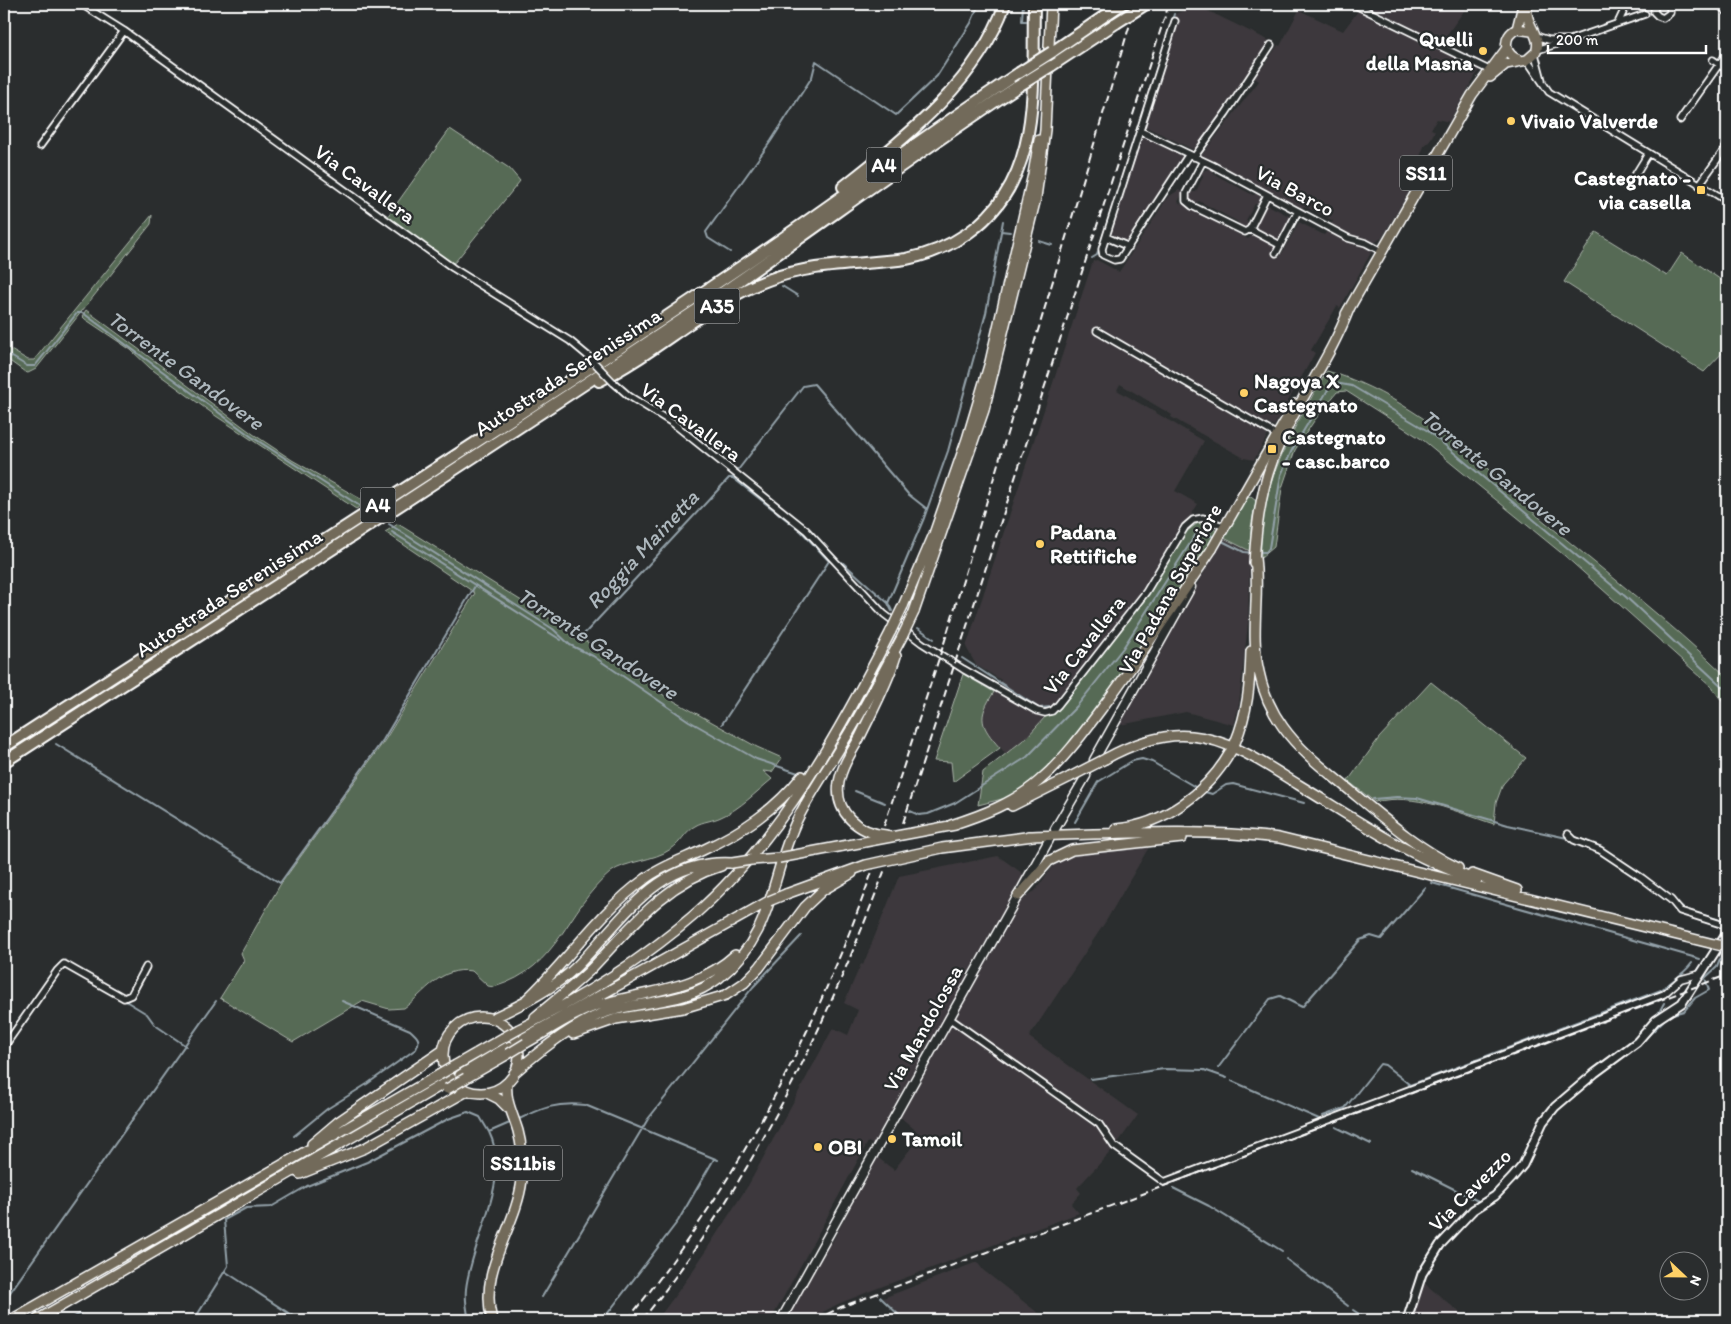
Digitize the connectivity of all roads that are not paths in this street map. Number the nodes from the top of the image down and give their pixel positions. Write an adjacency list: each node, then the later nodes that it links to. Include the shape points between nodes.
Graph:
1 (81, 4): 20 (street, Via Cavallera)
2 (1005, 4): 51 (highway, A35, via 979,54 926,118)
3 (1034, 4): 54 (highway, A35, via 1032,110 1026,151 1007,192 974,228 951,244 922,256 823,267 768,280 726,300 611,375)
4 (1045, 4): 62 (main road, bridge, via 1038,145 993,347 956,474 930,543 891,631)
5 (1050, 4): 61 (main road, bridge, via 1045,130 1035,206 984,410 914,612)
6 (1122, 4): 51 (highway, Autostrada Serenissima / A4, bridge, via 923,137)
7 (1146, 4): 54 (highway, Autostrada Serenissima / A4, bridge, via 964,122 757,269)
8 (1353, 4): 29 (street)
9 (1526, 4): 19 (main road, Via Padana Superiore / SS11); 21 (main road, Via Padana Superiore / SS11)
10 (1627, 4): 18 (street)
11 (1670, 4): 16 (street, via 1668,15)
12 (1718, 4): 14 (street)
13 (1654, 5): 15 (street); 16 (street)
14 (1727, 12)
15 (1645, 14): 16 (street); 18 (street)
16 (1658, 16)
17 (1174, 21): 34 (street)
18 (1618, 23): 22 (street)
19 (1517, 29): 21 (main road); 24 (main road, Via Padana Superiore / SS11, via 1508,37)
20 (124, 30): 35 (street); 57 (street, Via Cavallera, bridge, via 453,268 570,342 629,396 674,424 806,530 884,614 963,669 1037,711 1046,713 1058,705 1146,592 1185,527)
21 (1534, 33): 22 (street, via 1549,40); 26 (main road, Via Padana Superiore / SS11)
22 (1570, 40): 26 (street)
23 (1271, 45): 38 (street, via 1226,113)
24 (1507, 48): 26 (main road); 29 (main road, Via Padana Superiore / SS11)
25 (1727, 52): 28 (street)
26 (1526, 56): 29 (main road); 31 (street); 31 (street); 32 (main road, Via Padana Superiore / SS11, via 1500,69)
27 (1713, 60): 28 (street)
28 (1719, 64): 30 (street); 33 (street)
29 (1490, 70): 32 (main road, Via Padana Superiore / SS11)
30 (1727, 70)
31 (1544, 86): 37 (street)
32 (1472, 95): 49 (main road, Via Padana Superiore / SS11)
33 (1680, 120)
34 (1140, 130): 38 (street, Via Barco); 46 (street)
35 (40, 146)
36 (1727, 146): 40 (street)
37 (1648, 154): 40 (street); 41 (street)
38 (1192, 155): 39 (street, Via Barco); 48 (street)
39 (1203, 161): 42 (street, Via Barco); 45 (street, via 1186,193 1188,203 1241,232)
40 (1699, 185): 43 (street)
41 (1627, 188)
42 (1267, 195): 44 (street, Via Barco); 45 (street)
43 (1727, 201)
44 (1298, 211): 47 (street); 49 (street, Via Barco, via 1348,238 1366,242)
45 (1250, 229): 47 (street)
46 (1106, 237): 48 (street); 48 (street, via 1102,252 1114,260 1120,259)
47 (1280, 245): 50 (street)
48 (1129, 247)
49 (1381, 251): 52 (main road, Via Padana Superiore / SS11)
50 (1276, 253)
51 (750, 260): 63 (highway, Autostrada Serenissima / A4, via 536,404)
52 (1349, 309): 55 (main road, Via Padana Superiore / SS11); 60 (main road, via 1272,461 1258,515)
53 (1098, 331): 55 (street)
54 (561, 401): 65 (highway, Autostrada Serenissima / A4)
55 (1277, 435): 58 (main road, Via Padana Superiore / SS11)
56 (1192, 515): 57 (street)
57 (1198, 519): 58 (street, via 1207,519)
58 (1225, 527): 59 (main road, Via Padana Superiore / SS11)
59 (1212, 549): 64 (main road, Via Padana Superiore / SS11); 67 (main road, via 1134,664 1064,757 1022,794 985,813)
60 (1255, 558): 72 (main road, via 1249,696 1233,747 1212,778 1176,808 1157,818 1123,828); 76 (main road, via 1259,673 1277,717 1293,740 1431,854 1459,869)
61 (903, 635): 71 (main road, via 888,681 846,762 839,788 846,815 860,828 876,835); 78 (main road, via 854,726 796,820)
62 (834, 735): 86 (main road, via 797,784 767,812 736,834 646,877 613,904 553,974); 89 (main road, via 752,855 693,916 589,991)
63 (4, 747)
64 (1094, 760)
65 (4, 762)
66 (1086, 776): 68 (main road)
67 (951, 825): 71 (main road); 76 (main road, bridge, via 1002,810 1137,744 1157,738 1192,736 1211,739 1255,758 1420,858 1474,879)
68 (1055, 829)
69 (1247, 834): 72 (main road, via 1189,832); 77 (main road, via 1072,850 1049,861); 81 (main road, via 1312,846)
70 (1568, 834): 79 (street, via 1574,840 1600,850 1642,878 1680,911)
71 (909, 835): 74 (main road, bridge)
72 (1028, 836): 75 (main road, via 950,846)
73 (1049, 840): 77 (main road, Via Mandolossa)
74 (732, 863): 86 (main road, via 707,863 663,880 636,901 567,975); 89 (main road, via 694,877 657,900 573,986)
75 (866, 865): 90 (main road, bridge, via 769,901); 91 (main road, via 823,890 805,907 759,968 726,995 683,1008 616,1019)
76 (1516, 890): 81 (main road)
77 (1018, 896): 88 (main road, Via Mandolossa)
78 (767, 912): 90 (main road, via 742,948 716,971 669,990 586,1010); 91 (main road, via 745,950 711,983 682,998 602,1014)
79 (1727, 926)
80 (1727, 933): 85 (street)
81 (1715, 941): 82 (main road); 83 (main road, bridge)
82 (1727, 941)
83 (1727, 947)
84 (146, 967): 92 (street, via 131,994 124,998 64,964)
85 (1700, 974): 88 (street, via 1681,979 1664,994 1164,1182 1114,1146 1099,1124); 107 (street, Via Cavezzo, via 1677,1007 1656,1020 1637,1042 1548,1114 1523,1165 1495,1196 1473,1210 1440,1245 1422,1274)
86 (526, 1000): 87 (main road)
87 (493, 1018): 93 (main road, via 484,1016 464,1020 449,1033); 94 (main road, via 502,1022 514,1036 519,1055)
88 (949, 1018): 101 (main road, Via Mandolossa)
89 (519, 1029): 99 (main road, bridge)
90 (525, 1040): 100 (main road)
91 (556, 1041): 94 (main road)
92 (4, 1047)
93 (442, 1051): 96 (main road, via 450,1078); 99 (main road, via 338,1122)
94 (514, 1073): 95 (main road)
95 (507, 1083): 97 (main road); 98 (main road, SS11bis)
96 (467, 1091): 97 (main road); 100 (main road, via 365,1148)
97 (487, 1093): 98 (main road)
98 (509, 1108): 104 (main road, SS11bis, via 521,1144 523,1169 516,1206 490,1278)
99 (292, 1160): 102 (main road)
100 (235, 1206): 103 (main road)
101 (786, 1308): 105 (main road); 106 (main road)
102 (11, 1320)
103 (37, 1320)
104 (492, 1320)
105 (778, 1320)
106 (782, 1320)
107 (1407, 1320)

